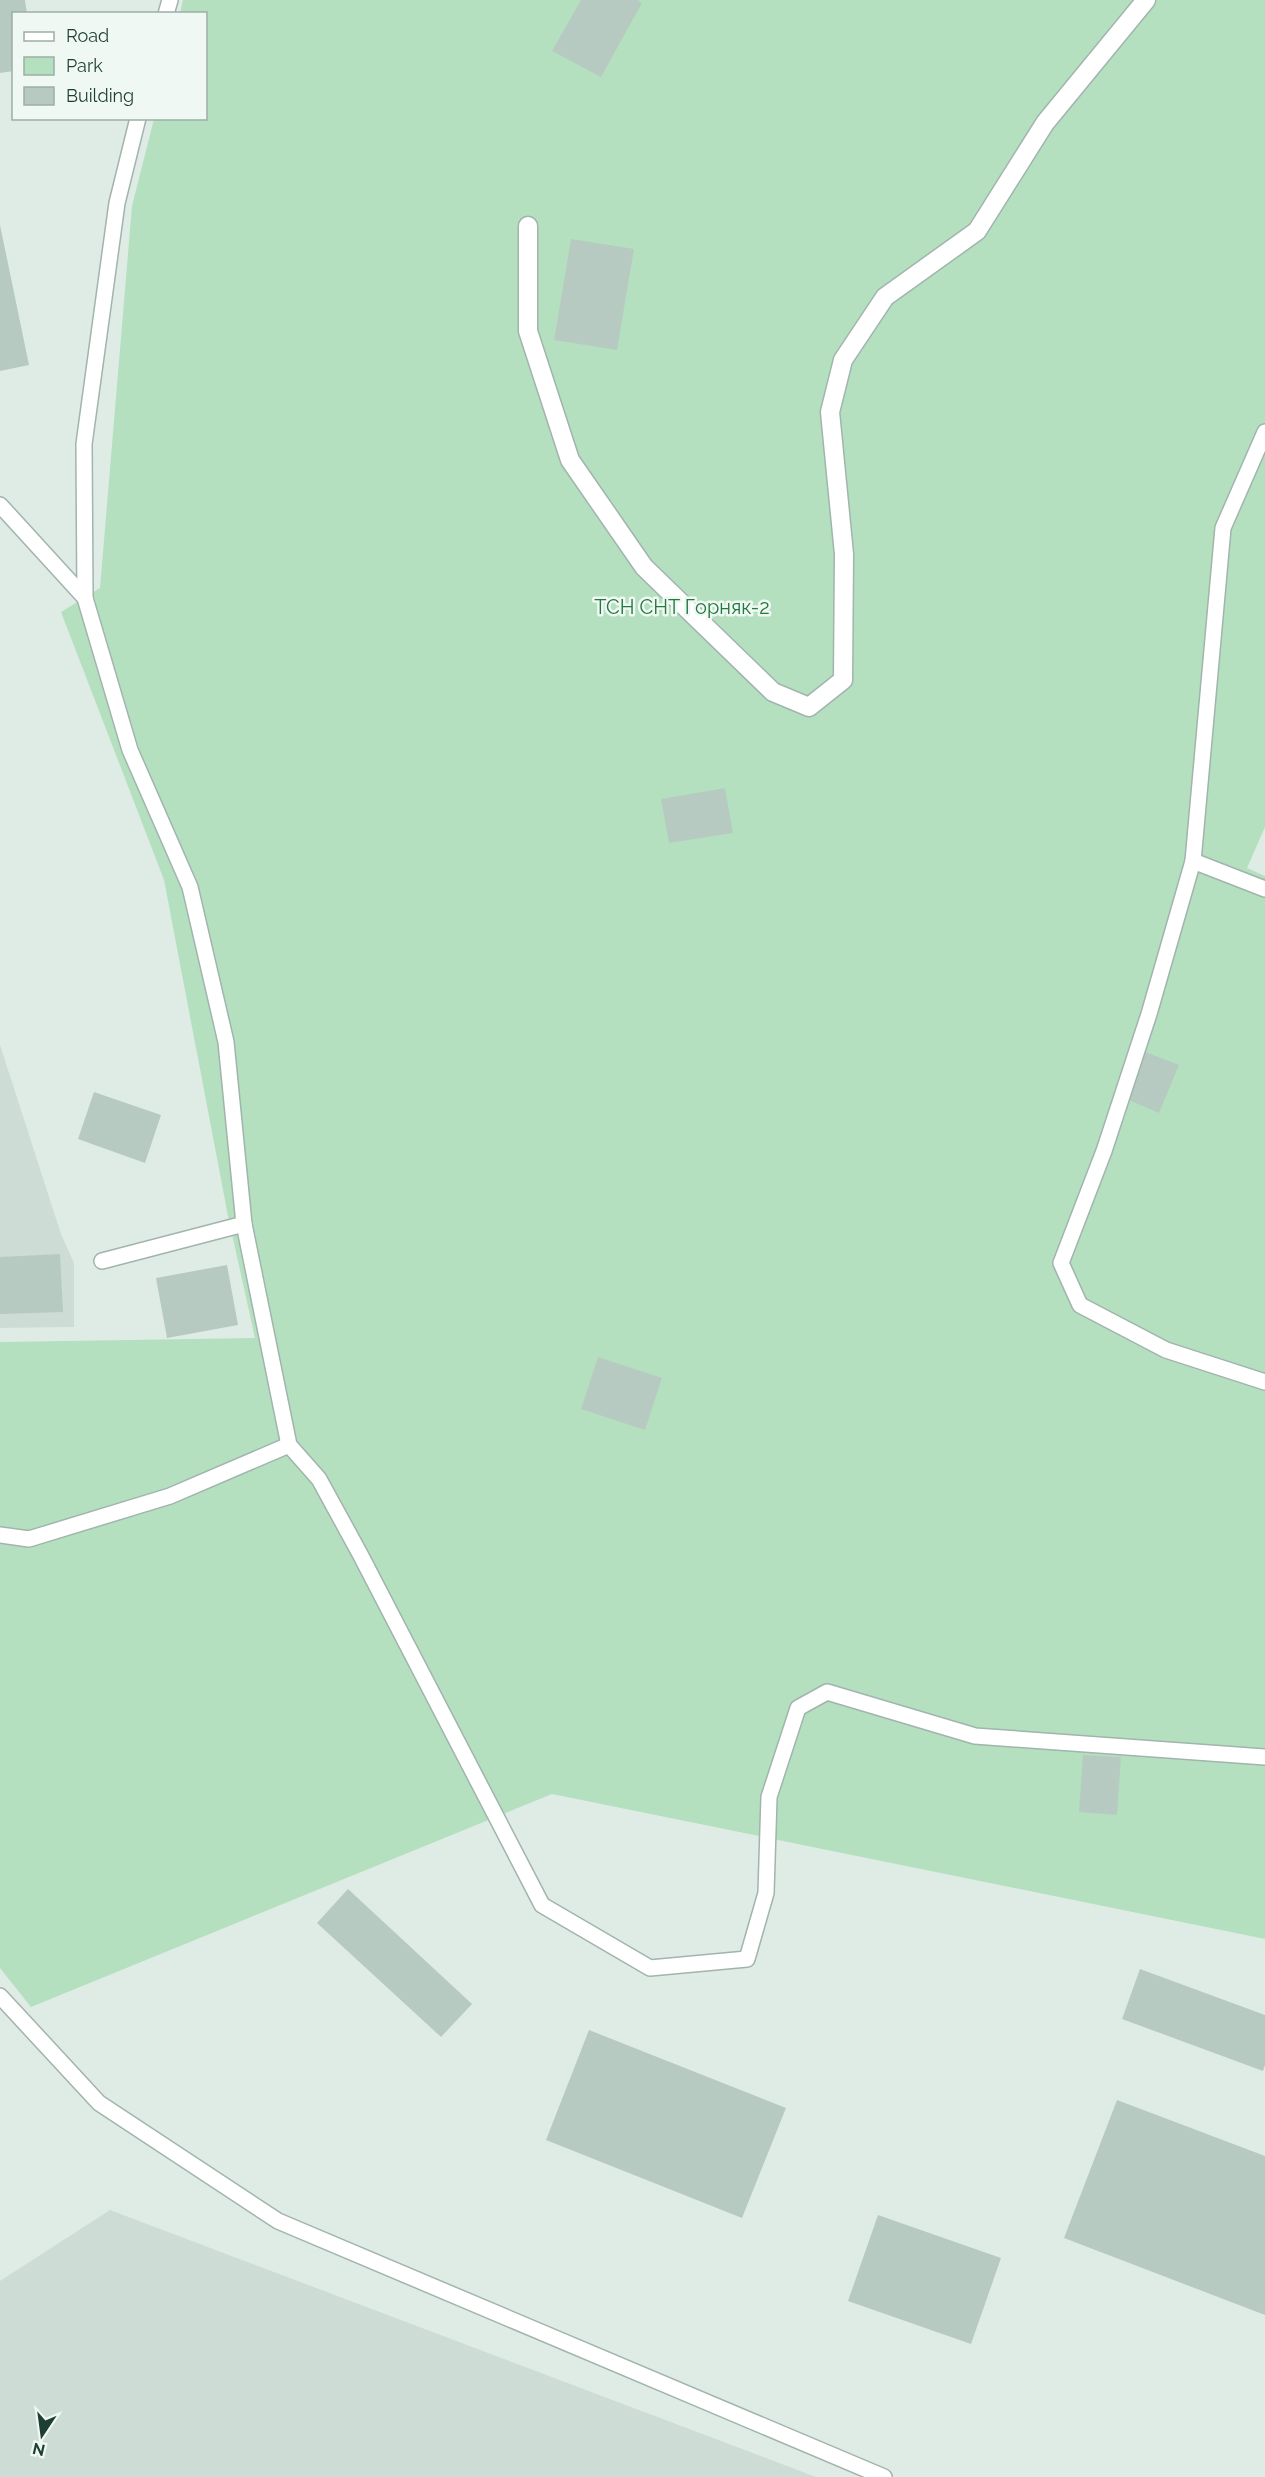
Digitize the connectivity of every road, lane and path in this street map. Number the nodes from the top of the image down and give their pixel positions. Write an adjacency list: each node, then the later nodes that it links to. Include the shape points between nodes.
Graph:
1 (1146, 0): 3 (street, via 1045,123 977,231 885,297 843,360 830,412 844,554 843,680 809,707 773,692 644,567 570,460 528,331)
2 (138, 120): 6 (lane, via 117,202 84,444)
3 (528, 226)
4 (1265, 432): 7 (lane, via 1223,528)
5 (0, 505): 6 (lane)
6 (85, 598): 9 (lane, via 130,750 190,887 226,1042)
7 (1192, 861): 8 (lane); 11 (lane, via 1149,1014 1104,1151 1061,1263 1080,1305 1166,1350)
8 (1265, 889)
9 (244, 1224): 10 (lane); 12 (lane)
10 (102, 1261)
11 (1265, 1382)
12 (289, 1445): 13 (lane, via 170,1496 29,1539); 14 (lane, via 319,1479 542,1905 650,1968 747,1959 766,1893 769,1797 798,1708 827,1692 975,1736)
13 (0, 1535)
14 (1265, 1757)
15 (0, 1996): 16 (lane, via 99,2103 278,2221)
16 (884, 2477)

